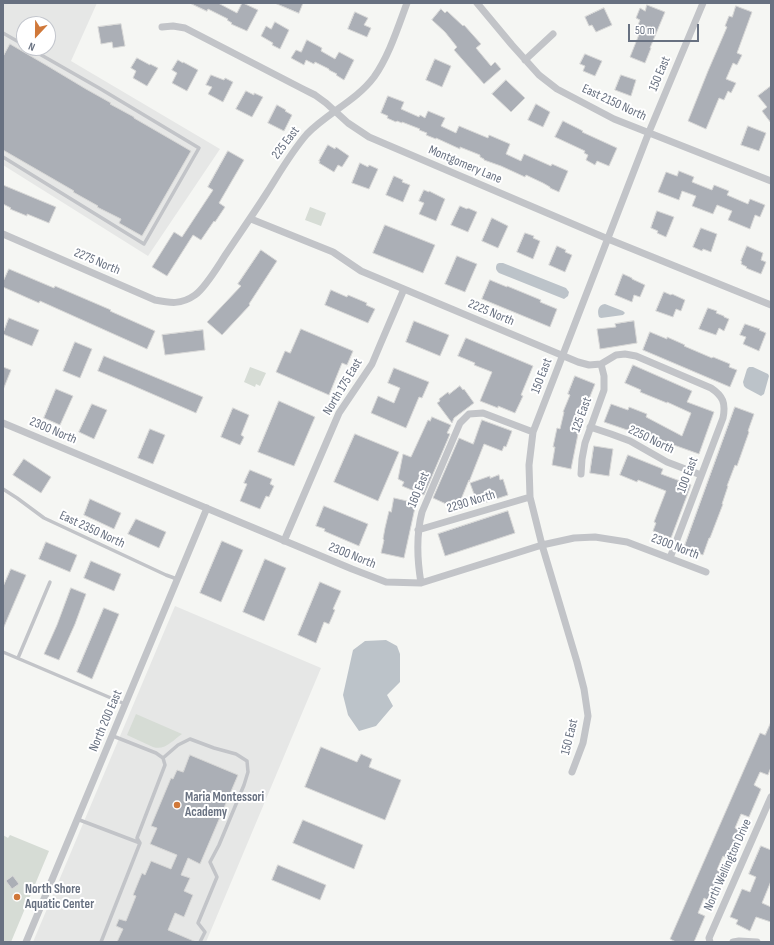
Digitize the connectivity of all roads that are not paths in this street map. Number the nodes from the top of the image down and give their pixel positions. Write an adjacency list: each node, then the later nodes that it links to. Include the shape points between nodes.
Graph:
1 (407, 3): 10 (street, 225 East, via 380,68 366,87)
2 (477, 3): 9 (street, East 2150 North)
3 (703, 3): 11 (street, 150 East)
4 (162, 27): 10 (street, Montgomery Lane, via 185,28 315,95)
5 (3, 33): 7 (lane)
6 (553, 34): 9 (street)
7 (16, 40)
8 (43, 56): 12 (lane, via 199,148 144,244)
9 (526, 60): 11 (street, East 2150 North, via 539,75 557,89 614,119)
10 (335, 111): 14 (street, 225 East, via 298,145); 16 (street, Montgomery Lane, via 370,137)
11 (649, 132): 13 (street, East 2150 North); 16 (street, 150 East)
12 (3, 157)
13 (771, 181)
14 (251, 219): 17 (street, 2225 North, via 333,252 356,268); 18 (street, 225 East, via 205,284 196,295)
15 (3, 234): 18 (street, 2275 North, via 155,300 170,303)
16 (608, 239): 19 (street, Montgomery Lane); 20 (street, 150 East)
17 (404, 289): 20 (street, 2225 North); 32 (street, North 175 East, via 372,364 340,413)
18 (184, 301)
19 (771, 305)
20 (563, 356): 21 (street, 2225 North, via 589,365); 25 (street, 150 East)
21 (601, 364): 22 (street, 2225 North, via 616,356 636,356 711,388); 24 (street, 125 East, via 604,390)
22 (723, 400): 27 (street, 100 East, via 723,418)
23 (3, 423): 30 (street, 2300 North)
24 (590, 427): 26 (street, 125 East); 27 (street, 2250 North, via 630,442 667,462)
25 (533, 432): 29 (street, 150 East, via 529,465); 31 (street, 160 East, via 483,413 469,414 460,423 422,512)
26 (581, 474)
27 (701, 475): 34 (street, 100 East)
28 (3, 489): 36 (lane, East 2350 North, via 44,518)
29 (530, 497): 31 (street, 2290 North); 33 (street, 150 East)
30 (207, 508): 32 (street, 2300 North); 36 (street, North 200 East)
31 (418, 530): 38 (street, 160 East, via 418,565)
32 (284, 541): 38 (street, 2300 North, via 386,582)
33 (542, 545): 34 (street, 2300 North, via 574,538 594,537 627,542); 38 (street, 2300 North); 44 (street, 150 East, via 577,662 588,716 583,743)
34 (670, 558): 35 (street, 2300 North)
35 (706, 572)
36 (178, 580): 41 (street, North 200 East)
37 (50, 582): 40 (lane)
38 (421, 582)
39 (3, 652): 40 (lane)
40 (18, 658): 41 (lane)
41 (126, 704): 42 (street, North 200 East)
42 (112, 736): 43 (lane); 46 (street, North 200 East)
43 (164, 758): 47 (lane, via 165,765 137,838); 50 (lane, via 178,745 190,739 236,754 247,761 248,772 244,785 210,862 217,876 198,922 205,932)
44 (572, 772)
45 (771, 797): 51 (street, North Wellington Drive, via 709,938)
46 (77, 820): 47 (lane); 48 (street, North 200 East)
47 (140, 843): 49 (lane)
48 (26, 942)
49 (101, 942)
50 (200, 942)
51 (710, 942)
52 (733, 942): 53 (street)
53 (757, 942)

